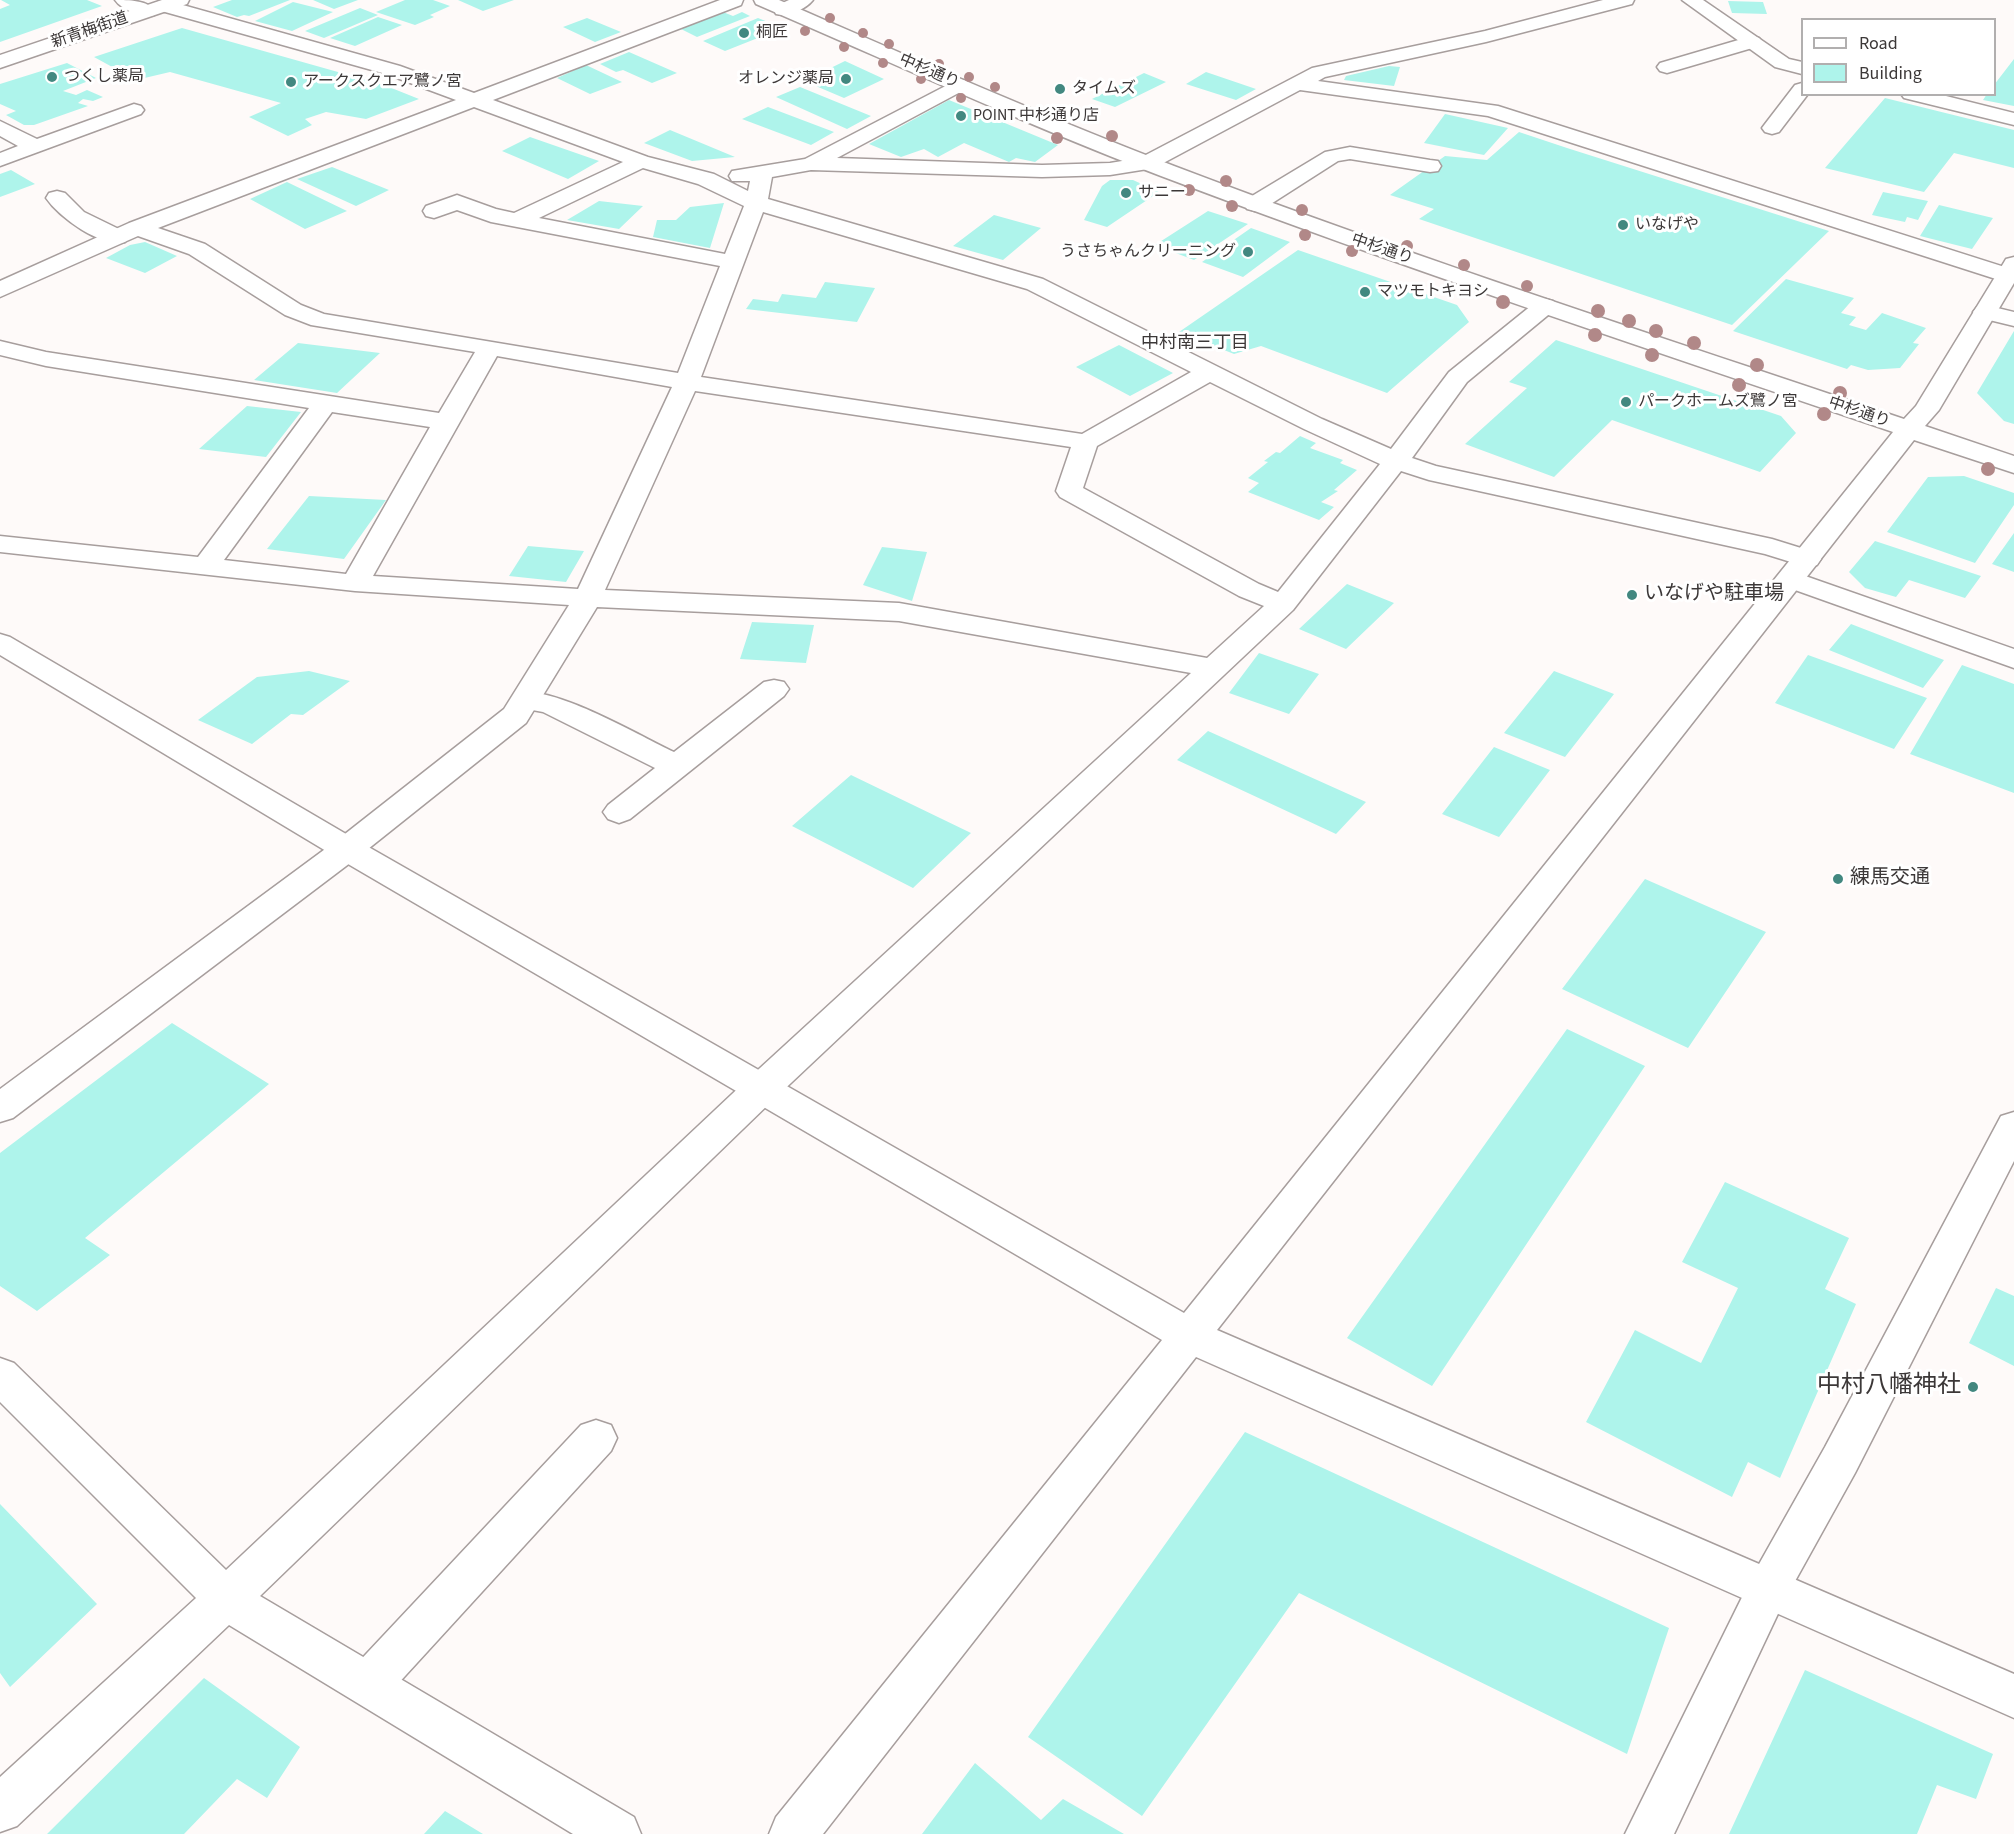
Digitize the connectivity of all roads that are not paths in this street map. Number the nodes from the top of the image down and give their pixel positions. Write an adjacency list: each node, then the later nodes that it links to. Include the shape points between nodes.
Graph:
1 (124, 0): 7 (street)
2 (763, 0): 8 (street, 中杉通り)
3 (804, 0): 8 (street)
4 (1691, 0): 9 (street)
5 (734, 1): 17 (street)
6 (1617, 1): 13 (street, via 1486,36 1357,62 1319,72)
7 (164, 6): 10 (street, 新青梅街道); 17 (street, via 393,70)
8 (783, 10): 14 (street, 中杉通り)
9 (1752, 42): 11 (street); 12 (street, via 1782,63)
10 (0, 62)
11 (1667, 67)
12 (1801, 68)
13 (1299, 84): 25 (street); 37 (street, via 1491,110)
14 (959, 85): 25 (street, 中杉通り); 26 (street)
15 (1801, 92): 21 (street)
16 (1919, 96): 19 (street)
17 (474, 100): 24 (street); 35 (street)
18 (134, 110): 22 (street)
19 (2014, 119)
20 (0, 127): 22 (street)
21 (1772, 128)
22 (36, 147): 23 (street)
23 (0, 160)
24 (641, 161): 29 (street); 34 (street)
25 (1146, 163): 26 (street, via 1110,169 1042,171); 32 (street, 中杉通り)
26 (811, 164): 28 (street)
27 (1430, 166): 32 (street, via 1350,153 1332,156)
28 (762, 174): 29 (street); 31 (street)
29 (706, 179): 31 (street)
30 (57, 198): 35 (street, via 76,217)
31 (756, 203): 36 (street); 43 (street, via 1035,284)
32 (1255, 204): 39 (street, 中杉通り)
33 (434, 211): 34 (street, via 457,202)
34 (517, 220): 36 (street)
35 (127, 233): 38 (street); 41 (street, via 197,249 293,310 319,320)
36 (732, 262): 44 (street)
37 (2010, 270): 40 (street)
38 (0, 290)
39 (1545, 306): 47 (street, 中杉通り); 49 (street, via 1458,377)
40 (2000, 316): 47 (street)
41 (490, 347): 44 (street); 46 (street)
42 (0, 348): 45 (street, via 46,359)
43 (1209, 372): 48 (street); 49 (street)
44 (687, 382): 48 (street); 55 (street)
45 (326, 404): 46 (street); 52 (street)
46 (446, 422): 54 (street)
47 (1909, 430): 50 (street, 中杉通り); 53 (street)
48 (1086, 442): 56 (street, via 1069,491 1249,590)
49 (1396, 461): 53 (street, via 1429,472 1772,547); 56 (street)
50 (2014, 465)
51 (0, 544): 52 (street)
52 (204, 568): 54 (street)
53 (1799, 569): 58 (street); 68 (street)
54 (356, 583): 55 (street)
55 (588, 598): 59 (street, via 899,612); 61 (street)
56 (1283, 604): 59 (street)
57 (0, 643): 64 (street)
58 (2014, 660)
59 (1211, 668): 65 (street)
60 (774, 689): 62 (street)
61 (526, 699): 62 (street, via 550,704); 64 (street, via 515,716)
62 (677, 766): 63 (street)
63 (619, 812)
64 (346, 849): 65 (street); 66 (street)
65 (761, 1089): 68 (street); 72 (street)
66 (0, 1108)
67 (2014, 1126): 71 (street, via 1846,1449)
68 (1190, 1336): 71 (street); 77 (street)
69 (0, 1375): 72 (street)
70 (596, 1438): 73 (street)
71 (1769, 1587): 74 (street); 78 (street)
72 (226, 1599): 73 (street); 75 (street)
73 (368, 1684): 76 (street)
74 (2014, 1696)
75 (0, 1809)
76 (617, 1834)
77 (793, 1834)
78 (1649, 1834)

